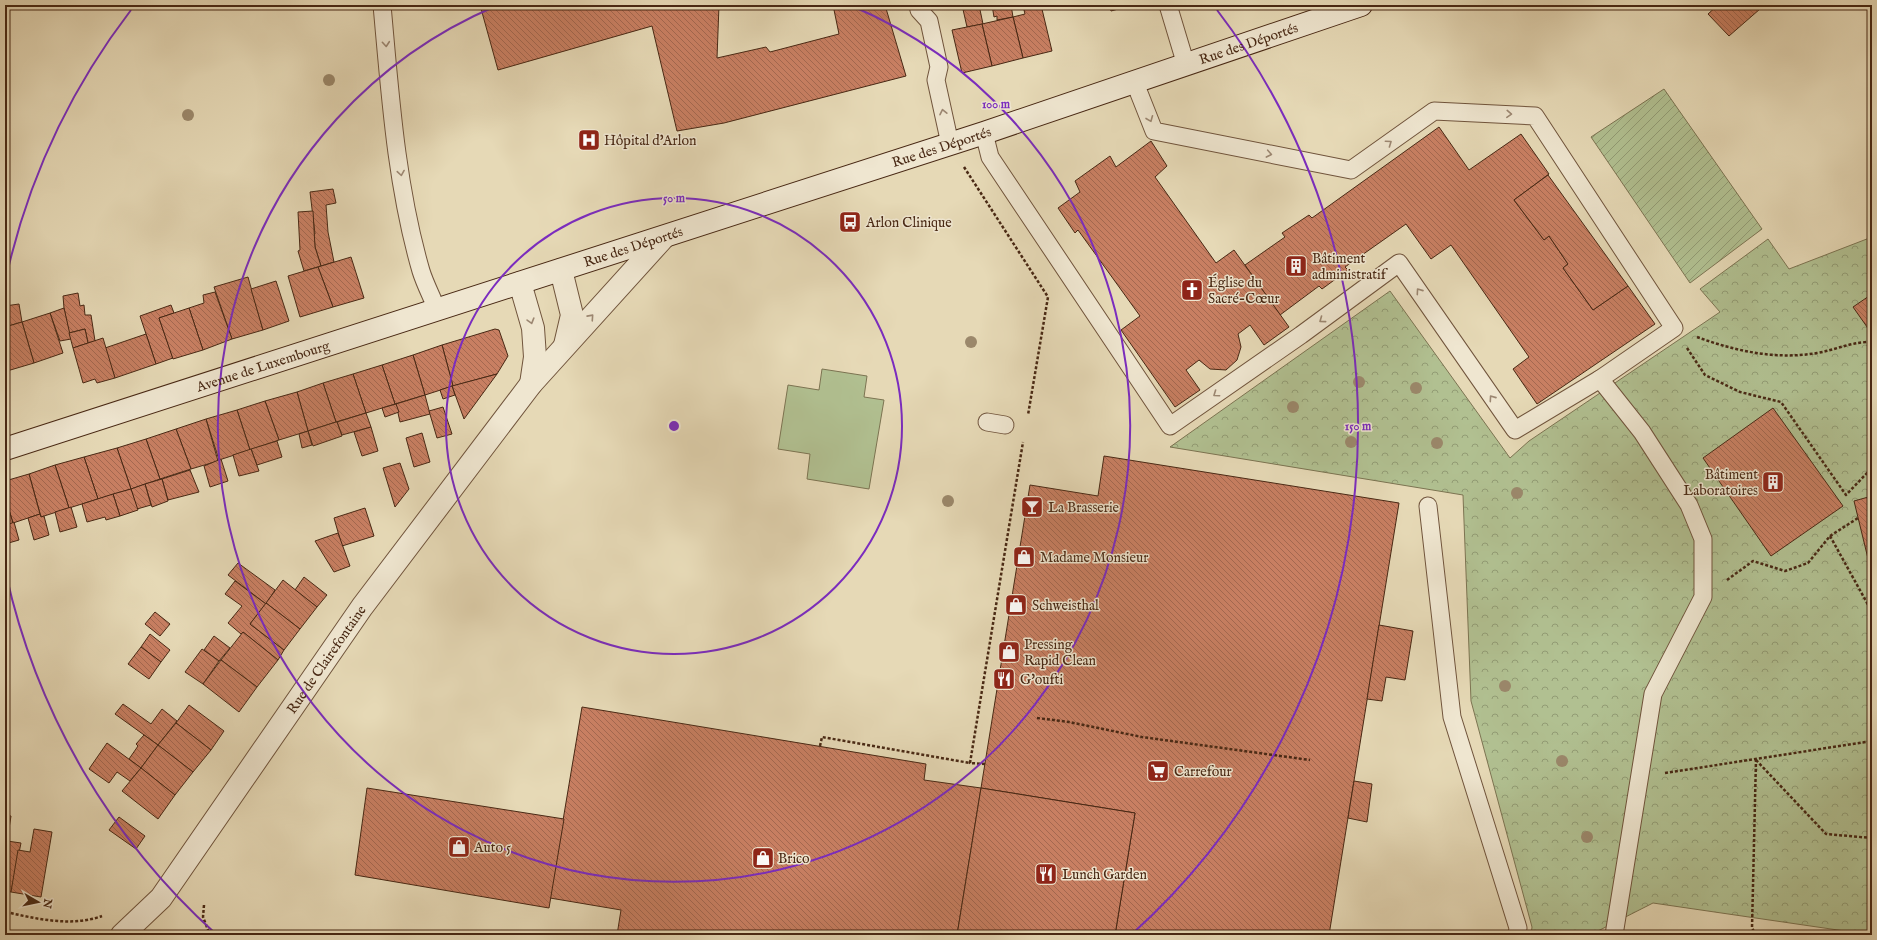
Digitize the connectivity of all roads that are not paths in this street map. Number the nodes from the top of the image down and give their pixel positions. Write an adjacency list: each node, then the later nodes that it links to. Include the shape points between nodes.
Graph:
1 (382, 5): 12 (lane, one-way to 12, via 392,121 406,205 422,271)
2 (1168, 5): 5 (lane)
3 (1361, 5): 5 (main road, Rue des Déportés)
4 (919, 8): 8 (lane, one-way to 4, via 936,80 929,71 923,47 918,23)
5 (1186, 65): 6 (main road, Rue des Déportés)
6 (1135, 83): 7 (main road, Rue des Déportés); 14 (lane, one-way to 14, via 1154,131 1351,170 1434,111 1535,116 1674,328)
7 (984, 133): 8 (main road, Rue des Déportés); 14 (lane, one-way to 7, via 1515,430 1399,263 1170,426 990,157)
8 (950, 144): 9 (main road, Rue des Déportés)
9 (664, 237): 10 (main road, Rue des Déportés); 13 (main road, Rue de Clairefontaine, one-way to 9)
10 (561, 270): 11 (main road, Rue des Déportés); 13 (main road, Rue de Clairefontaine, via 572,315)
11 (520, 283): 12 (main road, Avenue de Luxembourg); 15 (main road, Rue de Clairefontaine, one-way to 15, via 533,328 535,357)
12 (437, 310): 18 (main road, Avenue de Luxembourg)
13 (565, 346): 15 (main road, Rue de Clairefontaine)
14 (1600, 379): 22 (lane, via 1642,432 1689,505 1703,539 1703,597 1653,694)
15 (531, 384): 20 (main road, Rue de Clairefontaine, via 362,606 161,898)
16 (987, 422): 17 (lane)
17 (1005, 424)
18 (5, 449)
19 (1428, 506): 21 (lane, via 1452,717 1518,928)
20 (122, 935)
21 (1517, 935)
22 (1614, 935)

